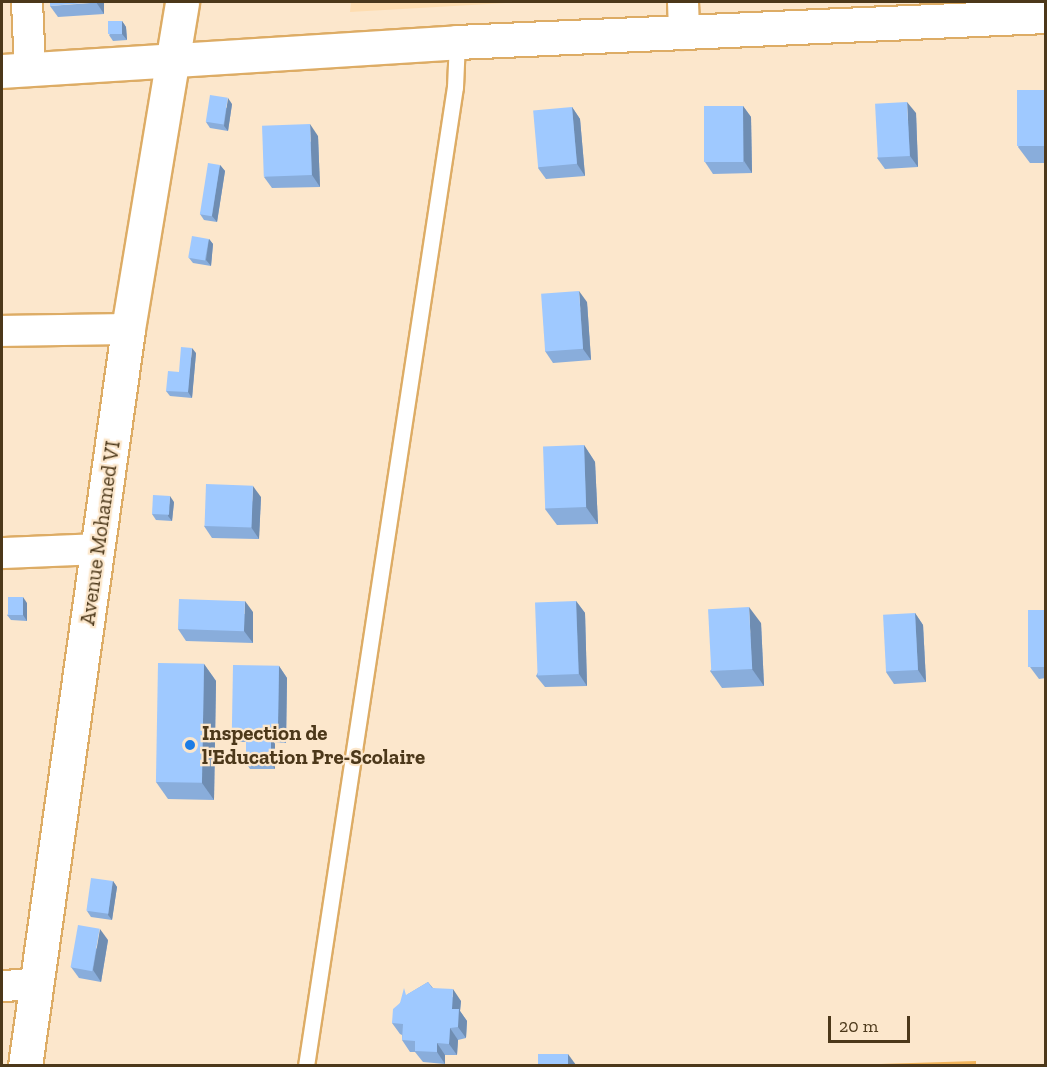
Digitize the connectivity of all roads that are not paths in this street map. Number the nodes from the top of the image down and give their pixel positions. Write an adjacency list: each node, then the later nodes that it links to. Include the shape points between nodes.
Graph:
1 (27, 2): 8 (street)
2 (182, 2): 7 (street, Avenue Mohamed VI)
3 (683, 2): 5 (street)
4 (1046, 16): 5 (street)
5 (684, 34): 6 (street)
6 (457, 42): 7 (street); 16 (lane, via 455,87)
7 (173, 62): 8 (street); 9 (street, Avenue Mohamed VI)
8 (16, 70)
9 (128, 329): 10 (street); 11 (street, Avenue Mohamed VI)
10 (2, 331)
11 (97, 549): 12 (street); 13 (street, Avenue Mohamed VI)
12 (2, 553)
13 (37, 984): 14 (street); 15 (street, Avenue Mohamed VI)
14 (2, 986)
15 (25, 1065)
16 (306, 1065)

